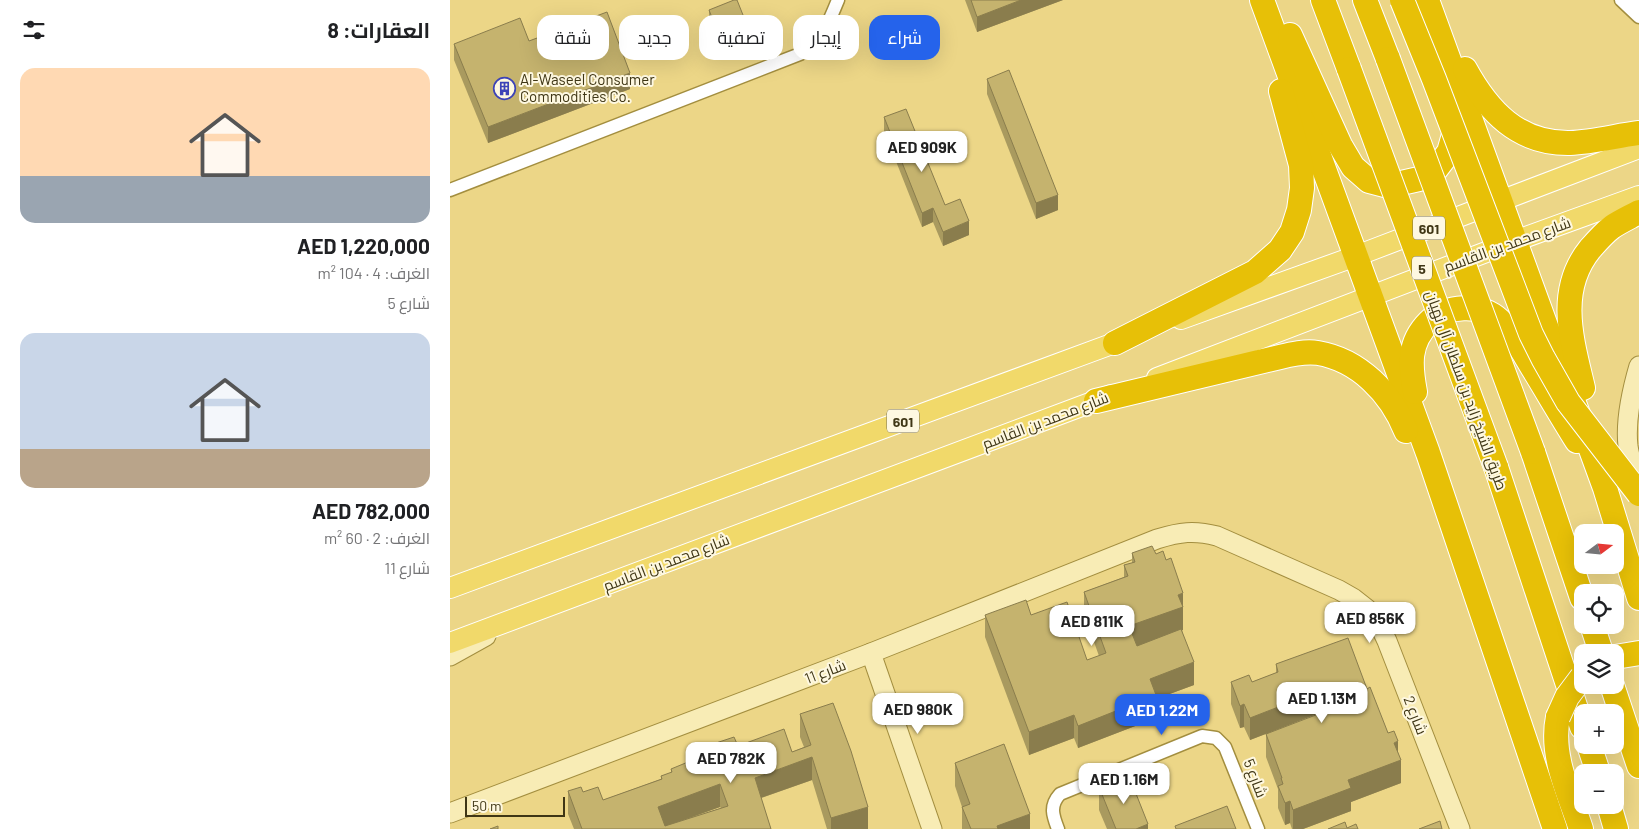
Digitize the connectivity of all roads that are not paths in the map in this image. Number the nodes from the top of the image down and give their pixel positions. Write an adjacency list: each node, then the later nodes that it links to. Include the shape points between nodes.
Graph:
1 (838, 0): 16 (street, via 821,36 800,54)
2 (1257, 0): 23 (highway, via 1301,165 1302,188 1292,232 1280,250 1255,272)
3 (1262, 0): 21 (highway)
4 (1272, 0): 13 (highway, via 1340,145 1353,167 1369,182 1388,186 1419,179 1436,169 1449,152 1458,108)
5 (1323, 0): 43 (highway, طريق الشيخ زايد بن سلطان آل نهيان / 5, bridge, via 1496,467)
6 (1365, 0): 31 (highway, bridge, via 1534,452)
7 (1402, 0): 29 (highway, bridge, via 1543,358 1568,402)
8 (1429, 0): 13 (highway); 14 (highway, via 1476,89 1508,124 1529,136 1551,142 1570,143)
9 (1621, 0): 12 (street)
10 (1634, 0): 11 (street)
11 (1639, 5)
12 (1639, 17)
13 (1454, 70): 18 (highway)
14 (1639, 133)
15 (1639, 148): 18 (main road, 601)
16 (450, 190)
17 (1639, 196): 20 (main road, شارع محمد بن القاسم)
18 (1501, 200): 20 (highway); 21 (main road, 601)
19 (1639, 212): 28 (highway, via 1612,227 1596,242 1574,276 1569,299 1573,347)
20 (1515, 240): 22 (main road, شارع محمد بن القاسم); 28 (highway)
21 (1356, 256): 22 (highway); 23 (main road, 601)
22 (1370, 296): 25 (main road, شارع محمد بن القاسم); 26 (highway)
23 (1116, 343): 32 (main road, 601)
24 (1639, 366): 27 (street, via 1627,431)
25 (1096, 401): 34 (main road, شارع محمد بن القاسم); 40 (highway, via 1300,353 1334,357 1358,369 1391,401 1403,423)
26 (1428, 453): 28 (highway, via 1412,378 1412,348 1433,318 1454,309 1478,309 1498,318 1513,336); 40 (highway)
27 (1639, 487)
28 (1605, 488): 33 (highway)
29 (1639, 494)
30 (1199, 531): 36 (street, شارع 11, via 1157,539); 50 (street, شارع 2, via 1339,590 1367,609 1387,641)
31 (1577, 584)
32 (450, 588)
33 (1639, 598)
34 (530, 613): 35 (main road, شارع محمد بن القاسم); 38 (street)
35 (450, 642)
36 (871, 653): 45 (street, شارع 11); 47 (street)
37 (1639, 653): 39 (highway)
38 (450, 656)
39 (1624, 656)
40 (1498, 659): 51 (highway)
41 (1574, 687): 52 (highway, bridge, via 1566,697 1555,731 1558,759)
42 (1615, 694): 44 (highway)
43 (1574, 704)
44 (1639, 766)
45 (450, 813)
46 (1611, 814): 53 (highway)
47 (929, 828)
48 (1058, 829): 49 (street, شارع 5, via 1052,809 1060,794 1202,736 1216,738 1225,746)
49 (1258, 829)
50 (1460, 829)
51 (1555, 829)
52 (1580, 829)
53 (1616, 829)

